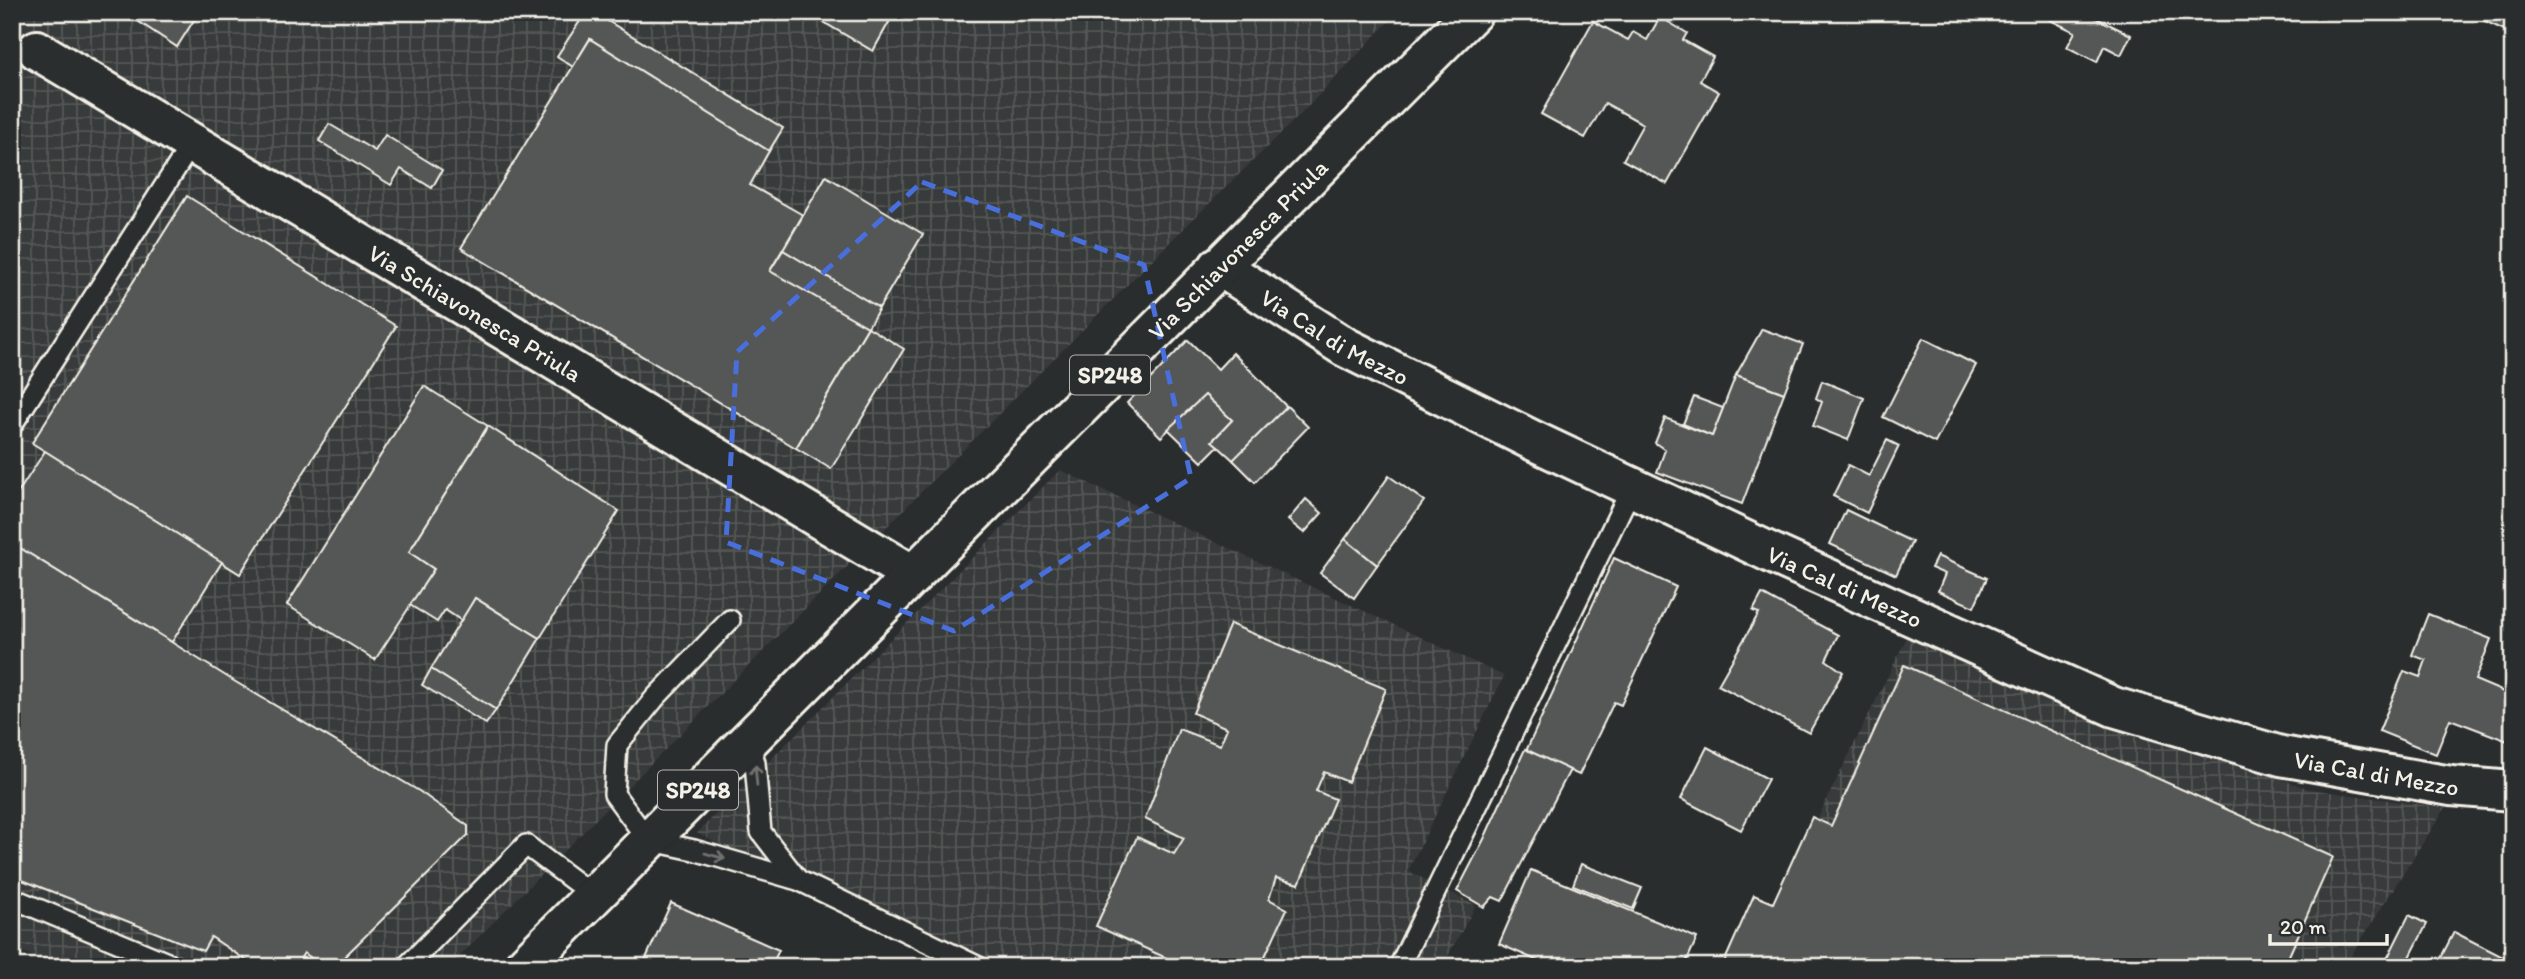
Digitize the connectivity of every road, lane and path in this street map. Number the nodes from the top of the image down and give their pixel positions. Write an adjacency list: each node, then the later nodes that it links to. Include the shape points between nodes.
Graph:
1 (1473, 12): 4 (street, Via Schiavonesca Priula / SP248)
2 (37, 50): 3 (street, Via Schiavonesca Priula)
3 (192, 143): 5 (lane); 7 (street, Via Schiavonesca Priula)
4 (1219, 266): 6 (street, Via Cal di Mezzo, via 1345,347); 7 (street, Via Schiavonesca Priula / SP248)
5 (12, 425)
6 (1632, 487): 10 (street, Via Cal di Mezzo, via 2114,707 2281,756 2451,786); 19 (lane)
7 (913, 575): 9 (street, Via Schiavonesca Priula / SP248)
8 (730, 620): 11 (lane, via 654,698 617,745 614,794)
9 (748, 739): 11 (street, Via Schiavonesca Priula / SP248); 12 (lane, one-way to 9, via 761,832 755,763)
10 (2513, 791)
11 (648, 840): 12 (lane, one-way to 12); 13 (street, Via Schiavonesca Priula / SP248)
12 (797, 880): 18 (lane)
13 (593, 896): 16 (lane, via 526,845); 17 (street, Via Schiavonesca Priula / SP248)
14 (12, 898): 15 (lane)
15 (177, 967)
16 (406, 967)
17 (523, 967)
18 (979, 967)
19 (1399, 967)

